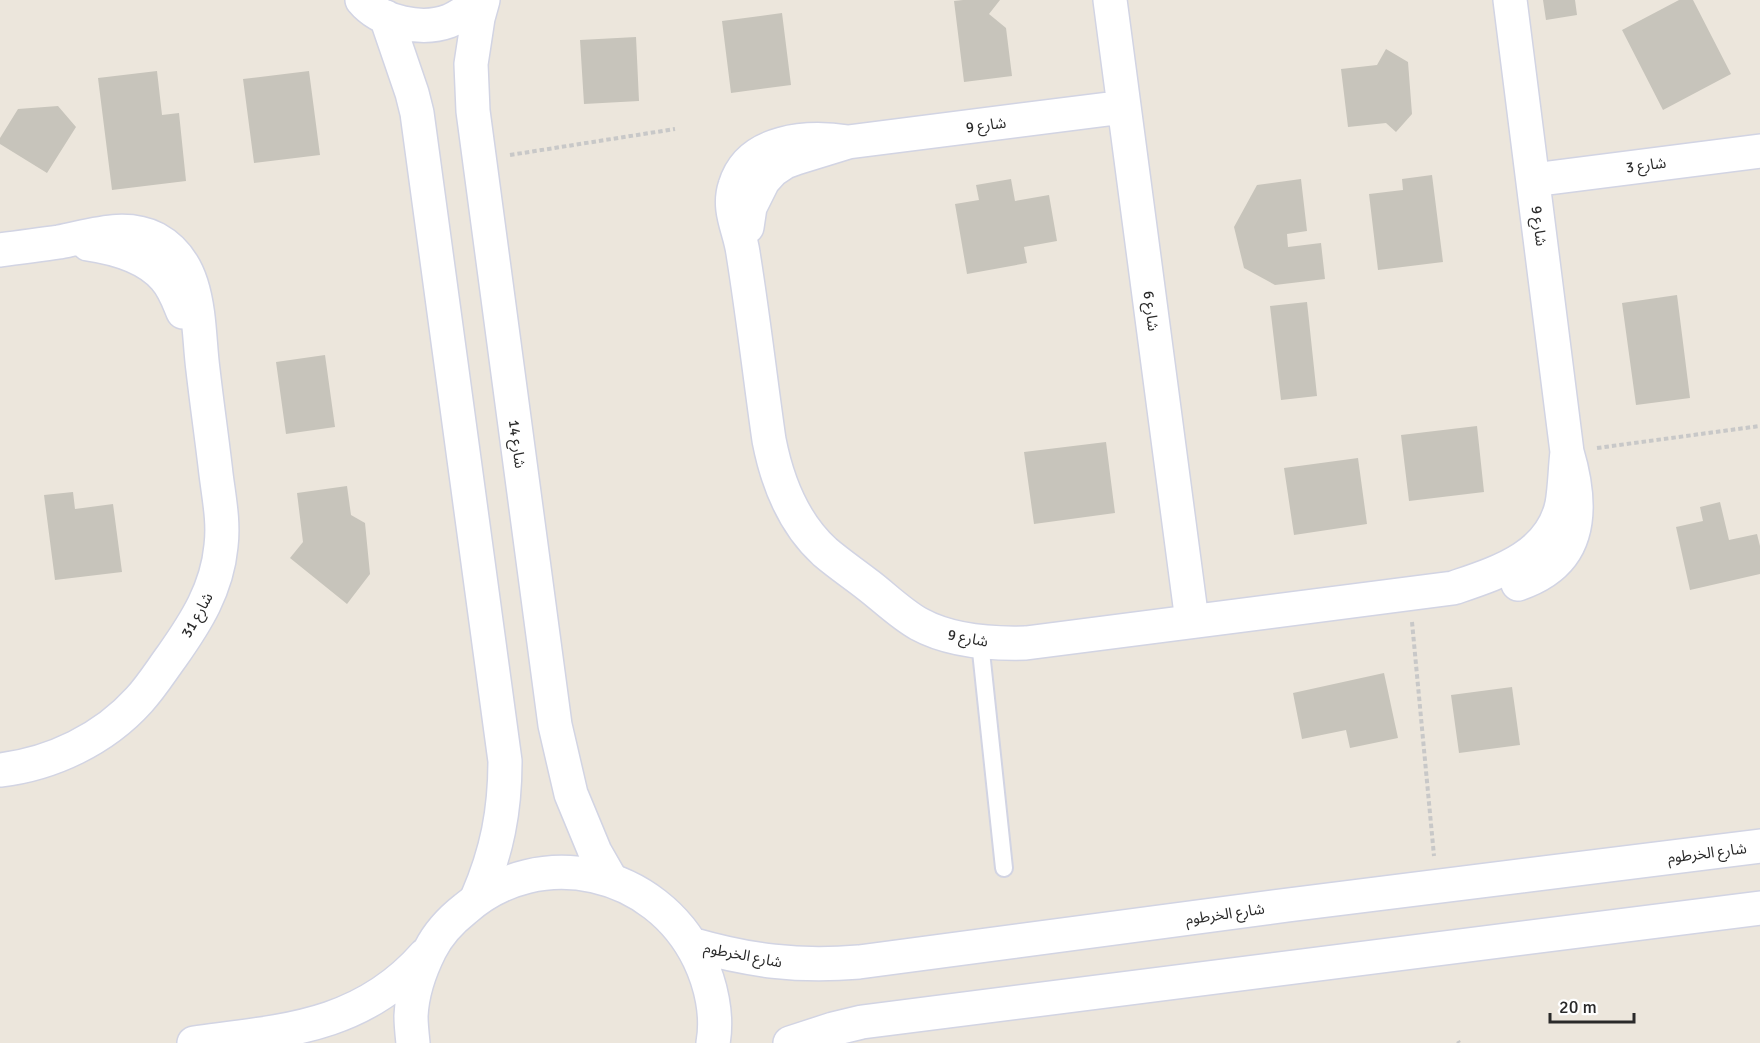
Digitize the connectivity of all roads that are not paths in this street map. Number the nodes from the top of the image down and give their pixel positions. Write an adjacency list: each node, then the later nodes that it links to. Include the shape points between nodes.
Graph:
1 (482, 0): 4 (street, via 449,21 428,25 406,24); 14 (street, شارع 14, via 471,64 473,111 555,725 571,794)
2 (1110, 0): 5 (street, شارع 6)
3 (1510, 0): 7 (street, شارع 9)
4 (367, 5): 15 (street, via 412,93 417,113 502,730 505,792 501,822 488,874)
5 (1124, 107): 9 (street, شارع 6); 10 (street, شارع 9, via 848,142 790,160 773,171 763,181 750,207 743,250 774,465 794,512 824,550 919,624)
6 (1760, 151): 7 (street, شارع 3)
7 (1533, 180): 9 (street, شارع 9, via 1567,452 1562,504 1549,533 1520,561 1453,588)
8 (0, 250): 11 (street, شارع 31, via 57,242 81,243 143,259 164,276 201,358 222,523 222,545 213,588 193,626 140,699 93,738 58,756)
9 (1192, 621): 10 (street, شارع 9, via 1026,643)
10 (980, 642): 13 (lane)
11 (0, 770)
12 (1760, 846): 17 (street, شارع الخرطوم, via 829,965 770,962)
13 (1004, 868)
14 (611, 880): 15 (street, via 577,872 542,873 507,882); 17 (street, via 642,895 670,917)
15 (477, 898): 18 (street, via 450,921)
16 (1760, 908): 22 (street, via 862,1022)
17 (691, 944): 21 (street, via 706,973 713,1005)
18 (430, 950): 19 (street, via 396,983 349,1012 289,1030); 20 (street, via 417,982 411,1016)
19 (194, 1043)
20 (413, 1043)
21 (713, 1043)
22 (790, 1043)

